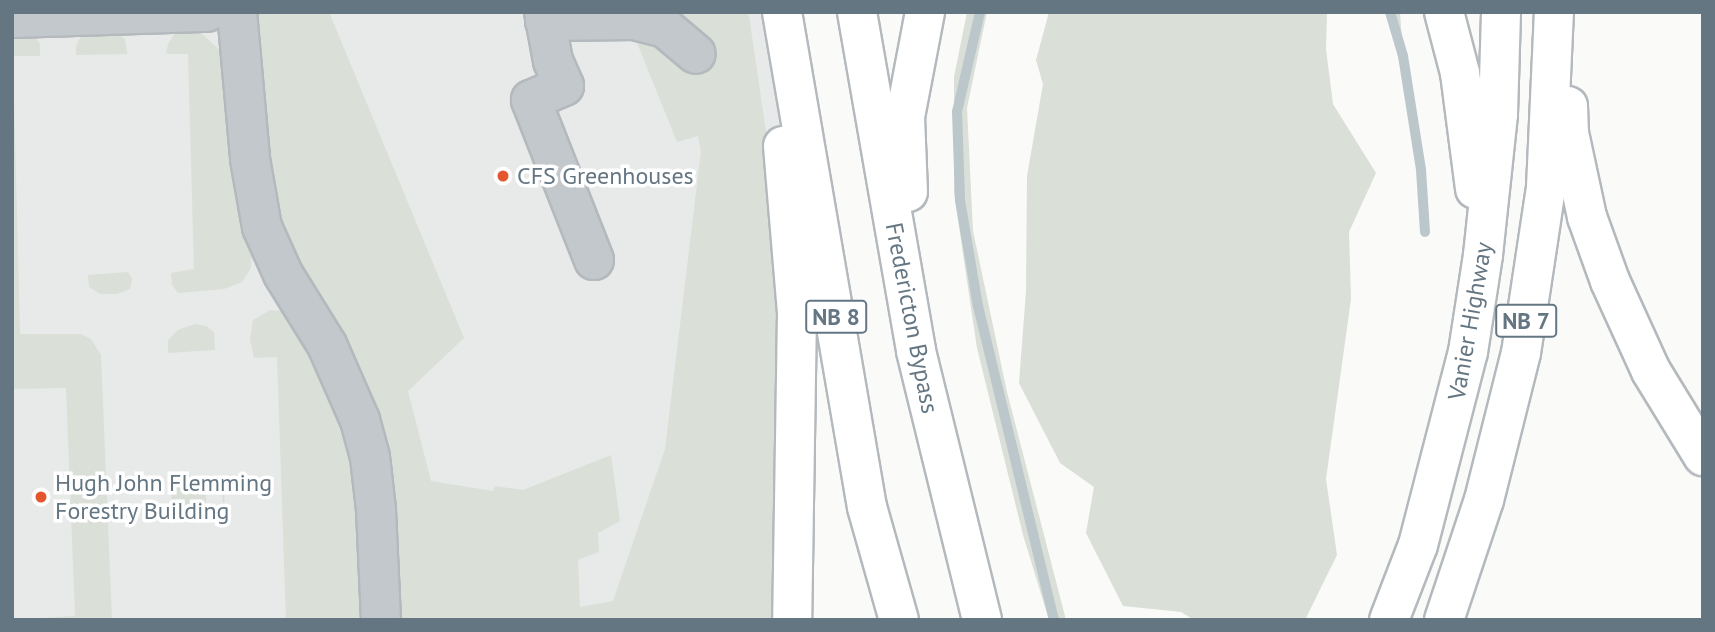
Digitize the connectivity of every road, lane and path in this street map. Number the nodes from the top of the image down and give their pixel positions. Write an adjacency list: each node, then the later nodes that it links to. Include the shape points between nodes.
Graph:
1 (206, 12): 12 (street)
2 (237, 12): 18 (street, via 250,159 262,227 283,274 327,345 360,420 370,457)
3 (766, 12): 19 (highway, via 797,313)
4 (782, 12): 20 (highway, NB 8, via 867,508)
5 (857, 12): 16 (highway, Fredericton Bypass)
6 (925, 12): 16 (highway, via 905,117)
7 (1444, 12): 14 (highway, via 1460,73)
8 (1501, 12): 14 (highway, Vanier Highway / NB 7, via 1498,114)
9 (1553, 12): 23 (highway, NB 7, via 1546,187 1521,353 1485,500)
10 (1562, 12): 17 (highway, via 1569,133 1587,216 1610,281 1651,371)
11 (545, 17): 13 (street, via 634,20 665,28); 15 (street, via 553,61 564,86 531,100)
12 (12, 18)
13 (696, 54)
14 (1483, 255): 22 (highway, Vanier Highway / NB 7, via 1468,352 1442,457 1418,545)
15 (594, 260)
16 (916, 351): 21 (highway, Fredericton Bypass)
17 (1703, 456)
18 (381, 620)
19 (792, 620)
20 (899, 620)
21 (982, 620)
22 (1389, 620)
23 (1444, 620)

